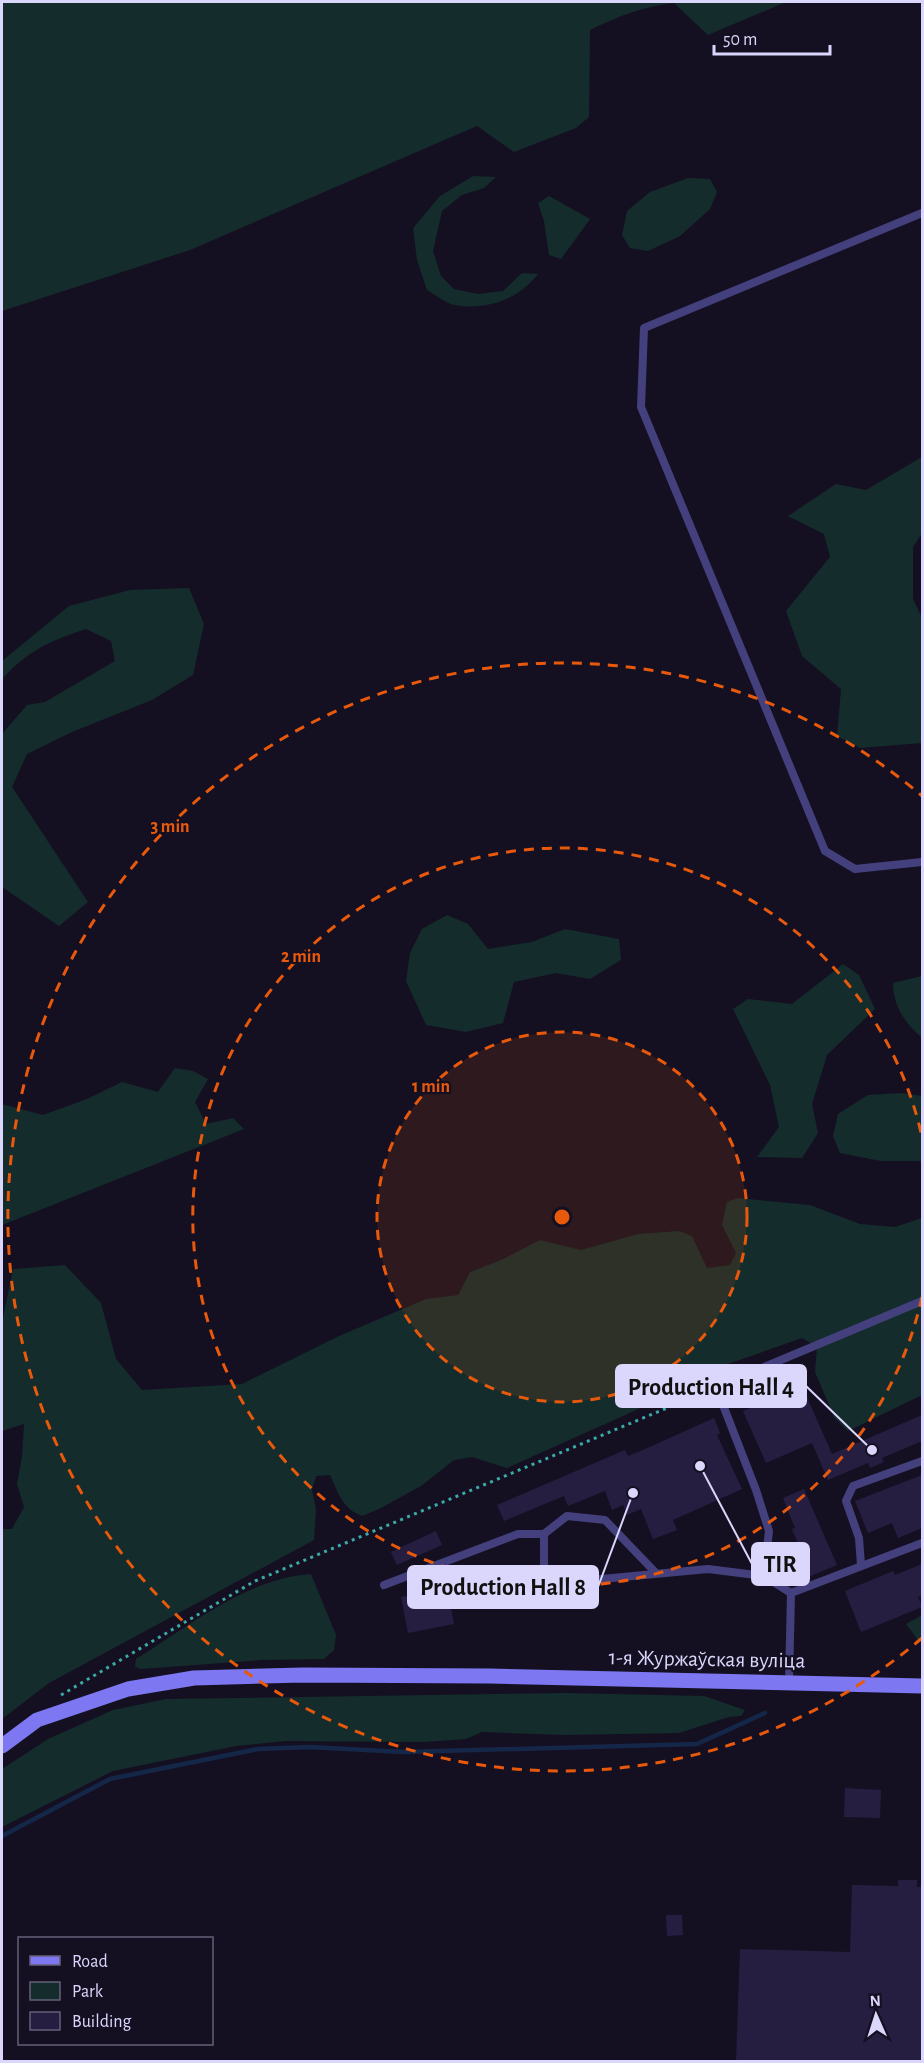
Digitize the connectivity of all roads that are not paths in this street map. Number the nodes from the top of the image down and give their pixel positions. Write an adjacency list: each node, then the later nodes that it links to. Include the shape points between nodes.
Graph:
1 (922, 213): 2 (lane, via 644,328 641,407 825,851 855,869)
2 (922, 862)
3 (922, 1301): 9 (lane, via 716,1387 769,1532)
4 (922, 1461): 7 (lane, via 853,1486 846,1501 859,1538)
5 (544, 1534): 8 (lane, via 567,1516 605,1520); 8 (lane, via 544,1566 559,1582 612,1580); 10 (lane, via 518,1534)
6 (922, 1543): 7 (lane)
7 (861, 1565): 11 (lane)
8 (655, 1572): 9 (lane, via 708,1569)
9 (764, 1576): 11 (lane)
10 (384, 1585)
11 (791, 1593): 12 (lane)
12 (789, 1683): 13 (street, 1-я Журжаўская вуліца); 14 (street, 1-я Журжаўская вуліца, via 489,1676 194,1678 128,1689 37,1720)
13 (922, 1686)
14 (2, 1746)

